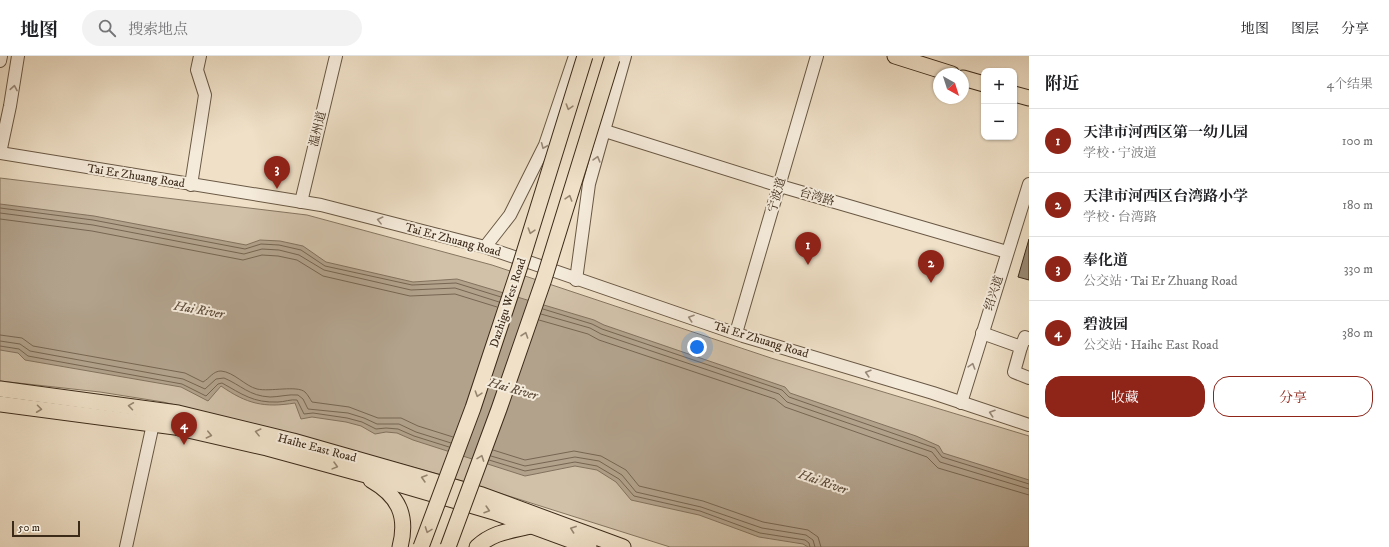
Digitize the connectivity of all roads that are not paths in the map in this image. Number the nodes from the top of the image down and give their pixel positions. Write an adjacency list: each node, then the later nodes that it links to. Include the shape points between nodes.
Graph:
1 (1, 56): 10 (street)
2 (18, 56): 17 (street, one-way to 2)
3 (200, 56): 19 (street, via 197,70 204,95)
4 (336, 56): 21 (street, 温州道)
5 (575, 56): 22 (street, one-way to 22, via 545,145 510,216)
6 (585, 56): 38 (main road, Dazhigu West Road, one-way to 38, bridge, via 476,401)
7 (817, 56): 20 (street, 宁波道)
8 (895, 56): 11 (main road)
9 (616, 57): 16 (street); 39 (main road, one-way to 9, bridge, via 544,279)
10 (0, 61)
11 (933, 68)
12 (969, 80): 13 (main road)
13 (981, 83)
14 (1017, 95): 15 (main road)
15 (1029, 98)
16 (605, 131): 20 (street, 台湾路); 24 (street, one-way to 16, via 589,184)
17 (0, 153): 19 (street, Tai Er Zhuang Road)
18 (1029, 184): 23 (street, 绍兴道)
19 (191, 185): 21 (street, Tai Er Zhuang Road)
20 (780, 186): 23 (street, 台湾路); 26 (street, 宁波道)
21 (300, 202): 22 (street, Tai Er Zhuang Road, one-way to 21, via 321,205)
22 (485, 247): 24 (street, Tai Er Zhuang Road)
23 (1007, 252): 25 (street, 绍兴道)
24 (576, 280): 26 (street, Tai Er Zhuang Road, one-way to 24)
25 (982, 332): 27 (street); 30 (street, 绍兴道, one-way to 25)
26 (736, 333): 30 (street, Tai Er Zhuang Road, one-way to 26)
27 (1025, 343): 28 (street, via 1014,372)
28 (1029, 378)
29 (0, 389): 42 (main road, Haihe East Road, one-way to 29, via 482,495 293,441 178,413)
30 (960, 403): 33 (street, Tai Er Zhuang Road, one-way to 30)
31 (0, 404): 32 (main road, Haihe East Road, one-way to 32)
32 (153, 424): 34 (main road, Haihe East Road, one-way to 34, via 267,448); 36 (street)
33 (1029, 425)
34 (358, 473): 35 (main road, Haihe East Road, one-way to 35, via 494,512); 37 (main road, via 381,486 396,501 404,522)
35 (532, 526): 40 (main road, via 503,531 486,538); 41 (main road, Haihe East Road)
36 (126, 547)
37 (400, 547)
38 (421, 547)
39 (448, 547)
40 (477, 547)
41 (589, 547)
42 (623, 547)

